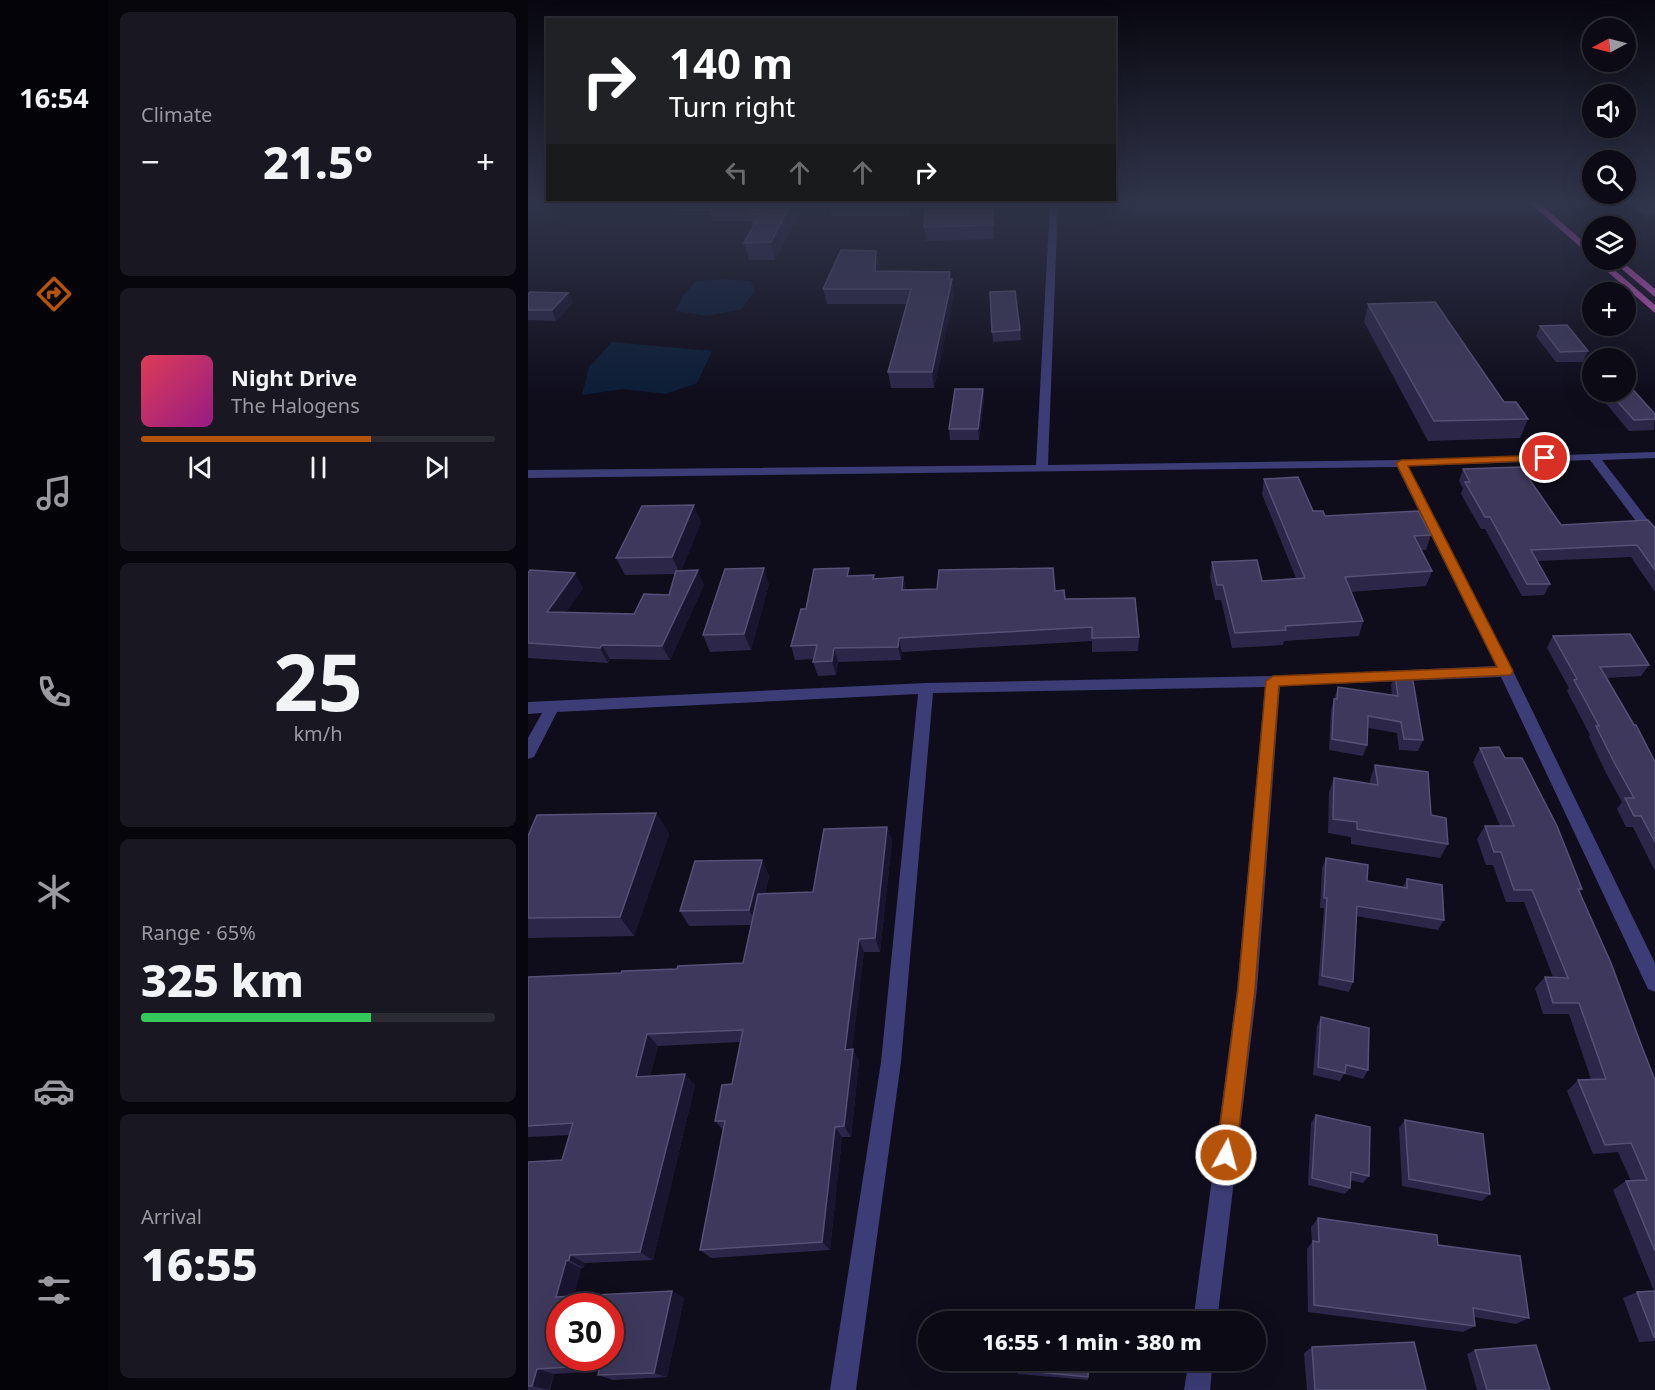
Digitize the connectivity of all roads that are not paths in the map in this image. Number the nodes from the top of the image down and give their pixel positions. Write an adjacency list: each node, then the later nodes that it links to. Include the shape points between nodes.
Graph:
1 (1051, 267): 9 (street)
2 (1609, 270): 5 (highway)
3 (1627, 270): 4 (highway)
4 (1655, 294)
5 (1655, 310)
6 (1655, 455): 7 (street)
7 (1593, 456): 8 (street); 11 (street)
8 (1401, 463): 9 (street); 12 (street)
9 (1042, 469): 10 (street)
10 (528, 474)
11 (1655, 538)
12 (1506, 671): 13 (street); 18 (street)
13 (1273, 681): 14 (street); 19 (street, via 1246,989)
14 (926, 688): 16 (street); 21 (street, via 891,1062)
15 (528, 708): 16 (street)
16 (552, 708): 17 (street)
17 (528, 753)
18 (1655, 983)
19 (1206, 1311)
20 (1200, 1371): 22 (street)
21 (843, 1390)
22 (1197, 1390)

